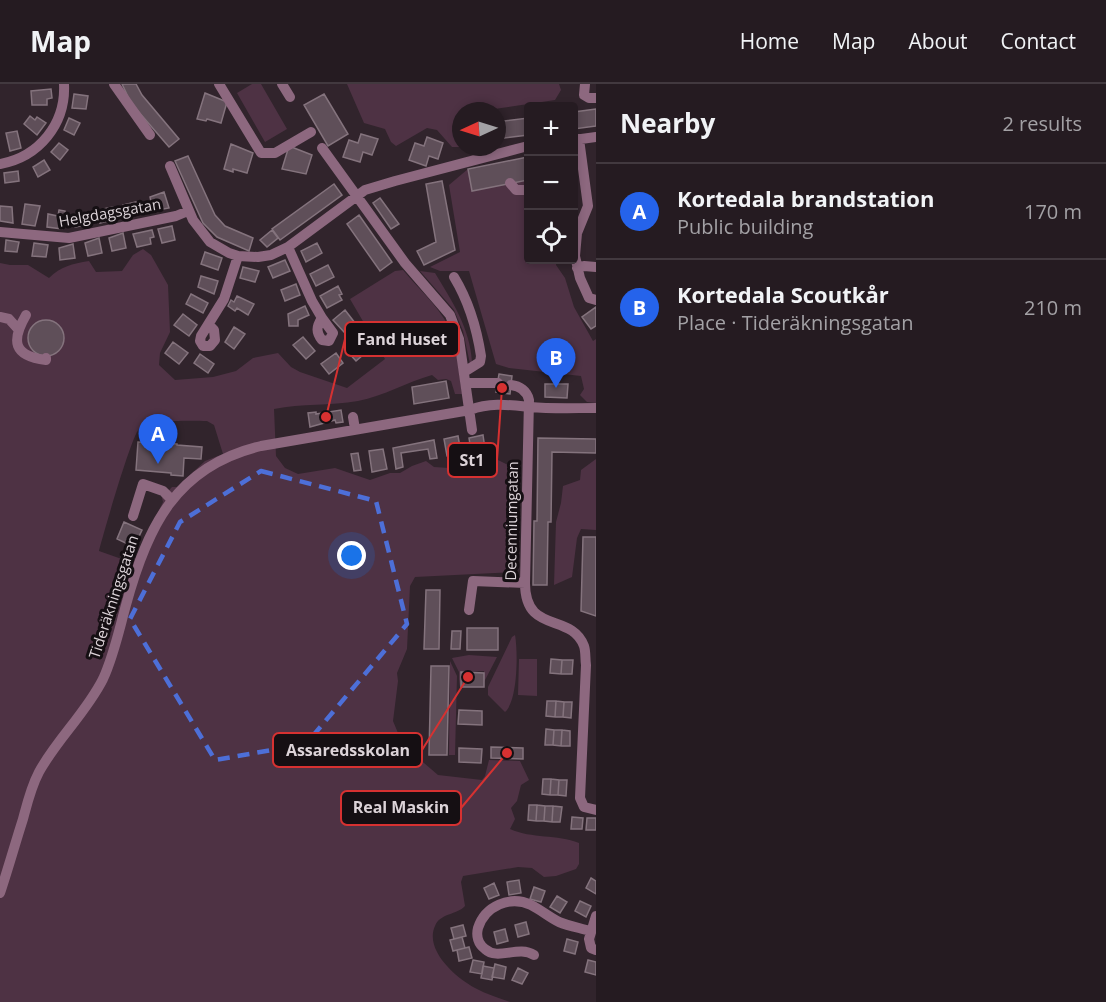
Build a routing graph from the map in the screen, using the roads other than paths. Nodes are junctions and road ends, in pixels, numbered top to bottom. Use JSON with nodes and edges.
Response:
{"nodes":[{"id":1,"x":64,"y":84,"type":"edge"},
{"id":2,"x":114,"y":84,"type":"edge"},
{"id":3,"x":219,"y":84,"type":"edge"},
{"id":4,"x":282,"y":84,"type":"edge"},
{"id":5,"x":585,"y":84,"type":"edge"},
{"id":6,"x":290,"y":97,"type":"dead end"},
{"id":7,"x":596,"y":98,"type":"edge"},
{"id":8,"x":311,"y":132,"type":"dead end"},
{"id":9,"x":150,"y":135,"type":"dead end"},
{"id":10,"x":596,"y":137,"type":"edge"},
{"id":11,"x":578,"y":139,"type":"edge"},
{"id":12,"x":524,"y":147,"type":"edge"},
{"id":13,"x":322,"y":148,"type":"dead end"},
{"id":14,"x":577,"y":156,"type":"edge"},
{"id":15,"x":0,"y":164,"type":"edge"},
{"id":16,"x":170,"y":166,"type":"dead end"},
{"id":17,"x":579,"y":179,"type":"edge"},
{"id":18,"x":510,"y":183,"type":"dead end"},
{"id":19,"x":524,"y":190,"type":"edge"},
{"id":20,"x":356,"y":195,"type":"junction"},
{"id":21,"x":188,"y":211,"type":"junction"},
{"id":22,"x":0,"y":232,"type":"edge"},
{"id":23,"x":288,"y":247,"type":"junction"},
{"id":24,"x":238,"y":256,"type":"junction"},
{"id":25,"x":596,"y":267,"type":"edge"},
{"id":26,"x":577,"y":268,"type":"junction"},
{"id":27,"x":454,"y":277,"type":"dead end"},
{"id":28,"x":596,"y":300,"type":"edge"},
{"id":29,"x":26,"y":315,"type":"dead end"},
{"id":30,"x":0,"y":317,"type":"edge"},
{"id":31,"x":322,"y":318,"type":"dead end"},
{"id":32,"x":208,"y":325,"type":"dead end"},
{"id":33,"x":18,"y":329,"type":"junction"},
{"id":34,"x":46,"y":358,"type":"dead end"},
{"id":35,"x":465,"y":377,"type":"junction"},
{"id":36,"x":498,"y":383,"type":"dead end"},
{"id":37,"x":511,"y":385,"type":"dead end"},
{"id":38,"x":404,"y":407,"type":"dead end"},
{"id":39,"x":530,"y":407,"type":"junction"},
{"id":40,"x":596,"y":408,"type":"edge"},
{"id":41,"x":470,"y":410,"type":"junction"},
{"id":42,"x":353,"y":417,"type":"dead end"},
{"id":43,"x":407,"y":420,"type":"junction"},
{"id":44,"x":355,"y":429,"type":"junction"},
{"id":45,"x":472,"y":430,"type":"dead end"},
{"id":46,"x":172,"y":500,"type":"junction"},
{"id":47,"x":134,"y":516,"type":"dead end"},
{"id":48,"x":525,"y":583,"type":"junction"},
{"id":49,"x":469,"y":610,"type":"dead end"},
{"id":50,"x":596,"y":810,"type":"edge"},
{"id":51,"x":0,"y":893,"type":"edge"},
{"id":52,"x":596,"y":916,"type":"edge"},
{"id":53,"x":591,"y":931,"type":"junction"},
{"id":54,"x":596,"y":950,"type":"edge"},
{"id":55,"x":534,"y":955,"type":"dead end"}],
"edges":[{"from":1,"to":15,"type":"street"},
{"from":2,"to":9,"type":"street"},
{"from":3,"to":8,"type":"street"},
{"from":4,"to":6,"type":"street"},
{"from":5,"to":7,"type":"street"},
{"from":10,"to":11,"type":"street"},
{"from":12,"to":20,"type":"street"},
{"from":13,"to":20,"type":"street"},
{"from":14,"to":17,"type":"street"},
{"from":16,"to":21,"type":"street"},
{"from":17,"to":26,"type":"street"},
{"from":18,"to":19,"type":"street"},
{"from":20,"to":23,"type":"street"},
{"from":20,"to":35,"type":"street"},
{"from":21,"to":22,"type":"street","name":"Helgdagsgatan"},
{"from":21,"to":24,"type":"street"},
{"from":23,"to":24,"type":"street"},
{"from":23,"to":31,"type":"street"},
{"from":24,"to":32,"type":"street"},
{"from":25,"to":26,"type":"street"},
{"from":26,"to":28,"type":"street"},
{"from":27,"to":35,"type":"street"},
{"from":29,"to":33,"type":"street"},
{"from":30,"to":33,"type":"street"},
{"from":33,"to":34,"type":"street"},
{"from":35,"to":36,"type":"street"},
{"from":35,"to":41,"type":"street"},
{"from":37,"to":39,"type":"street"},
{"from":38,"to":43,"type":"street"},
{"from":39,"to":40,"type":"street","name":"Tideräkningsgatan"},
{"from":39,"to":41,"type":"street","name":"Tideräkningsgatan"},
{"from":39,"to":48,"type":"street","name":"Decenniumgatan"},
{"from":41,"to":43,"type":"street","name":"Tideräkningsgatan"},
{"from":41,"to":45,"type":"street"},
{"from":42,"to":44,"type":"street"},
{"from":43,"to":44,"type":"street","name":"Tideräkningsgatan"},
{"from":44,"to":46,"type":"street","name":"Tideräkningsgatan"},
{"from":46,"to":47,"type":"street"},
{"from":46,"to":51,"type":"street","name":"Tideräkningsgatan"},
{"from":48,"to":49,"type":"street"},
{"from":48,"to":50,"type":"street","name":"Decenniumgatan"},
{"from":52,"to":53,"type":"street"},
{"from":53,"to":54,"type":"street"},
{"from":53,"to":55,"type":"street"}]}
